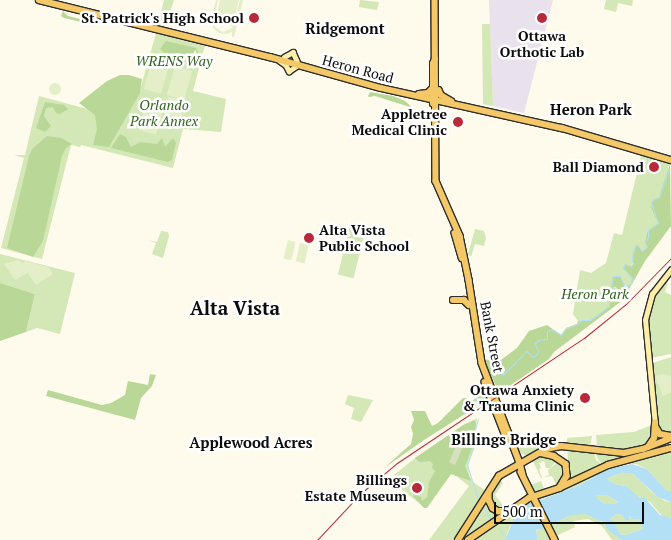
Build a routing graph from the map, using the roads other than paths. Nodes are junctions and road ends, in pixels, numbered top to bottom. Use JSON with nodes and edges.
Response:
{"nodes":[{"id":1,"x":39,"y":0,"type":"edge"},
{"id":2,"x":435,"y":0,"type":"edge"},
{"id":3,"x":50,"y":1,"type":"edge"},
{"id":4,"x":297,"y":63,"type":"junction"},
{"id":5,"x":435,"y":86,"type":"junction"},
{"id":6,"x":418,"y":94,"type":"junction"},
{"id":7,"x":435,"y":99,"type":"junction"},
{"id":8,"x":449,"y":102,"type":"junction"},
{"id":9,"x":436,"y":112,"type":"junction"},
{"id":10,"x":435,"y":126,"type":"junction"},
{"id":11,"x":671,"y":158,"type":"edge"},
{"id":12,"x":456,"y":230,"type":"junction"},
{"id":13,"x":671,"y":270,"type":"edge"},
{"id":14,"x":453,"y":300,"type":"dead end"},
{"id":15,"x":469,"y":305,"type":"junction"},
{"id":16,"x":655,"y":423,"type":"junction"},
{"id":17,"x":671,"y":437,"type":"edge"},
{"id":18,"x":657,"y":444,"type":"junction"},
{"id":19,"x":647,"y":448,"type":"junction"},
{"id":20,"x":671,"y":448,"type":"edge"},
{"id":21,"x":663,"y":450,"type":"junction"},
{"id":22,"x":537,"y":453,"type":"junction"},
{"id":23,"x":516,"y":455,"type":"junction"},
{"id":24,"x":631,"y":455,"type":"junction"},
{"id":25,"x":531,"y":457,"type":"junction"},
{"id":26,"x":519,"y":464,"type":"junction"},
{"id":27,"x":510,"y":468,"type":"junction"},
{"id":28,"x":559,"y":488,"type":"junction"},
{"id":29,"x":489,"y":493,"type":"junction"},
{"id":30,"x":532,"y":498,"type":"junction"},
{"id":31,"x":512,"y":509,"type":"junction"},
{"id":32,"x":458,"y":540,"type":"edge"},
{"id":33,"x":468,"y":540,"type":"edge"},
{"id":34,"x":555,"y":540,"type":"edge"}],
"edges":[{"from":1,"to":3,"type":"main road","name":"Heron Road"},
{"from":2,"to":5,"type":"main road","name":"Bank Street"},
{"from":3,"to":4,"type":"main road","name":"Heron Road"},
{"from":3,"to":4,"type":"main road","name":"Heron Road"},
{"from":4,"to":6,"type":"main road","name":"Heron Road"},
{"from":4,"to":7,"type":"main road","name":"Heron Road"},
{"from":5,"to":6,"type":"main road"},
{"from":5,"to":7,"type":"main road","name":"Bank Street"},
{"from":5,"to":8,"type":"main road"},
{"from":6,"to":7,"type":"main road","name":"Heron Road"},
{"from":7,"to":8,"type":"main road","name":"Heron Road"},
{"from":7,"to":9,"type":"main road","name":"Bank Street"},
{"from":7,"to":10,"type":"main road","name":"Bank Street"},
{"from":8,"to":9,"type":"main road"},
{"from":8,"to":11,"type":"main road","name":"Heron Road"},
{"from":9,"to":10,"type":"main road","name":"Bank Street"},
{"from":10,"to":12,"type":"main road","name":"Bank Street"},
{"from":12,"to":15,"type":"main road","name":"Bank Street"},
{"from":12,"to":23,"type":"main road","name":"Bank Street"},
{"from":13,"to":16,"type":"main road"},
{"from":14,"to":15,"type":"main road"},
{"from":15,"to":23,"type":"main road","name":"Bank Street"},
{"from":16,"to":17,"type":"main road"},
{"from":16,"to":18,"type":"main road"},
{"from":16,"to":19,"type":"main road"},
{"from":17,"to":18,"type":"main road"},
{"from":18,"to":19,"type":"main road"},
{"from":18,"to":21,"type":"main road"},
{"from":18,"to":24,"type":"main road"},
{"from":19,"to":24,"type":"main road"},
{"from":20,"to":21,"type":"main road"},
{"from":21,"to":24,"type":"main road"},
{"from":22,"to":24,"type":"main road"},
{"from":22,"to":25,"type":"main road"},
{"from":22,"to":28,"type":"main road"},
{"from":23,"to":25,"type":"main road"},
{"from":23,"to":26,"type":"main road","name":"Bank Street"},
{"from":23,"to":27,"type":"main road"},
{"from":24,"to":28,"type":"main road"},
{"from":25,"to":26,"type":"main road"},
{"from":26,"to":27,"type":"main road"},
{"from":26,"to":30,"type":"main road","name":"Bank Street"},
{"from":27,"to":29,"type":"main road"},
{"from":28,"to":30,"type":"main road"},
{"from":29,"to":31,"type":"main road"},
{"from":29,"to":32,"type":"main road"},
{"from":30,"to":31,"type":"main road"},
{"from":30,"to":34,"type":"main road","name":"Bank Street"},
{"from":31,"to":33,"type":"main road"}]}
